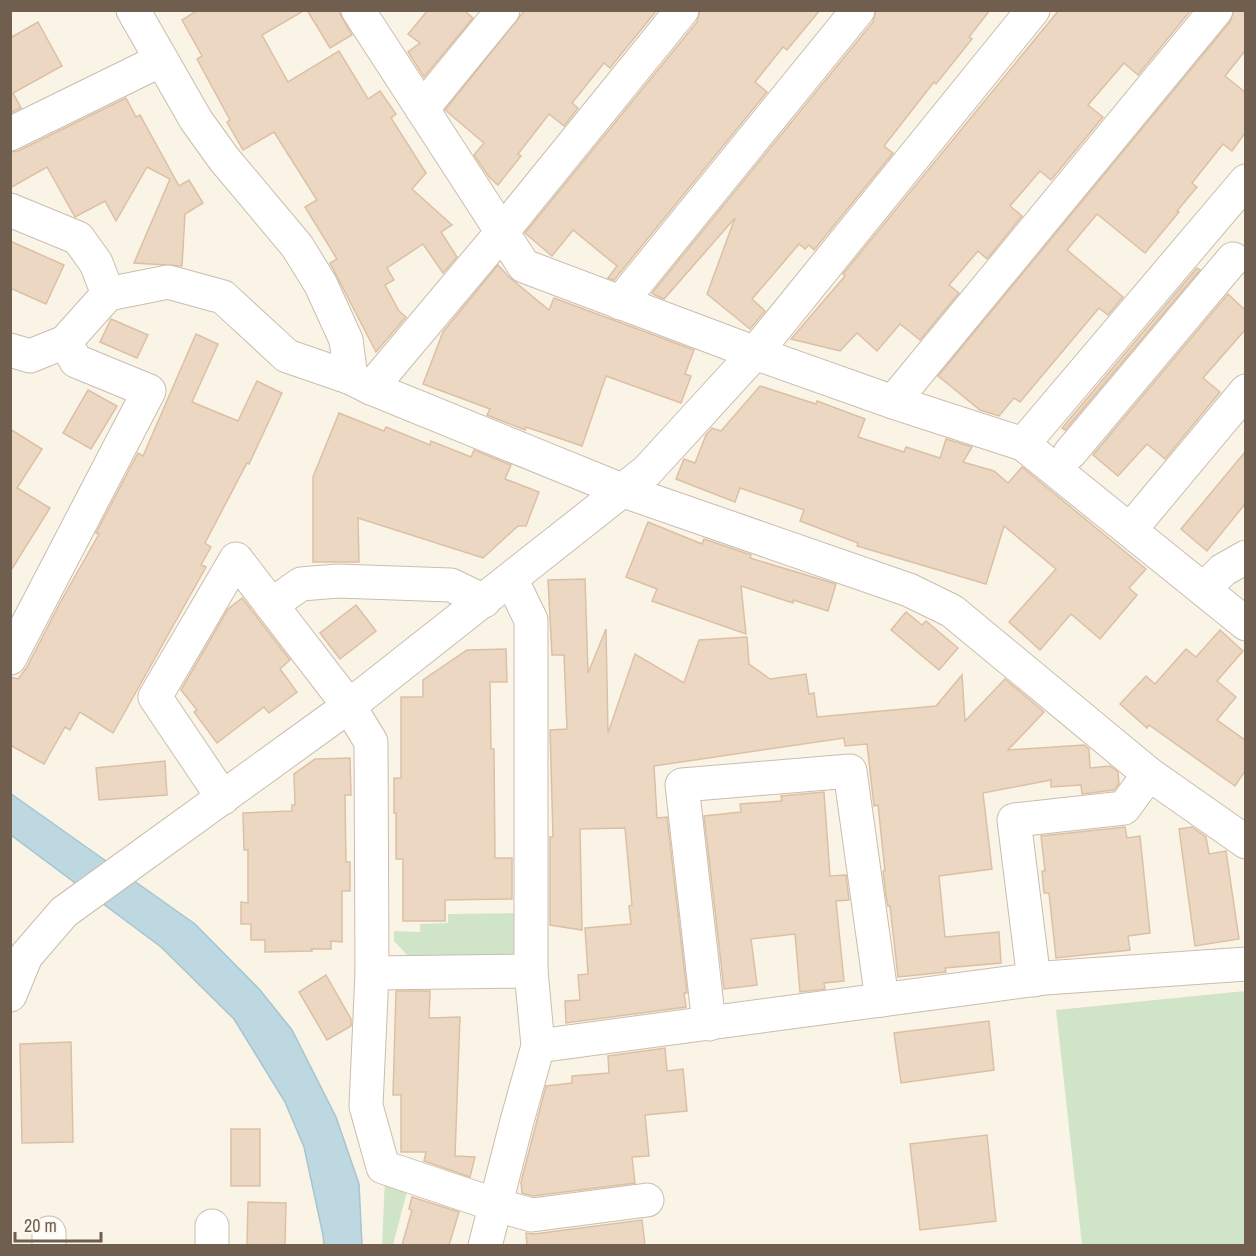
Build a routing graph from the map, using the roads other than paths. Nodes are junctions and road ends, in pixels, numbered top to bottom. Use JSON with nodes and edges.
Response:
{"nodes":[{"id":1,"x":133,"y":10,"type":"edge"},
{"id":2,"x":357,"y":10,"type":"edge"},
{"id":3,"x":503,"y":10,"type":"edge"},
{"id":4,"x":682,"y":10,"type":"edge"},
{"id":5,"x":858,"y":10,"type":"edge"},
{"id":6,"x":1033,"y":10,"type":"edge"},
{"id":7,"x":1216,"y":10,"type":"edge"},
{"id":8,"x":162,"y":60,"type":"junction"},
{"id":9,"x":422,"y":109,"type":"junction"},
{"id":10,"x":10,"y":134,"type":"edge"},
{"id":11,"x":1245,"y":181,"type":"edge"},
{"id":12,"x":10,"y":210,"type":"edge"},
{"id":13,"x":502,"y":232,"type":"junction"},
{"id":14,"x":1201,"y":234,"type":"junction"},
{"id":15,"x":1239,"y":264,"type":"edge"},
{"id":16,"x":108,"y":294,"type":"junction"},
{"id":17,"x":620,"y":303,"type":"junction"},
{"id":18,"x":65,"y":342,"type":"junction"},
{"id":19,"x":10,"y":350,"type":"edge"},
{"id":20,"x":755,"y":353,"type":"junction"},
{"id":21,"x":361,"y":383,"type":"junction"},
{"id":22,"x":1245,"y":391,"type":"edge"},
{"id":23,"x":893,"y":402,"type":"junction"},
{"id":24,"x":1023,"y":444,"type":"junction"},
{"id":25,"x":1070,"y":453,"type":"dead end"},
{"id":26,"x":624,"y":491,"type":"junction"},
{"id":27,"x":1130,"y":530,"type":"junction"},
{"id":28,"x":1245,"y":557,"type":"edge"},
{"id":29,"x":511,"y":579,"type":"junction"},
{"id":30,"x":1204,"y":589,"type":"junction"},
{"id":31,"x":484,"y":601,"type":"junction"},
{"id":32,"x":271,"y":605,"type":"junction"},
{"id":33,"x":1245,"y":624,"type":"edge"},
{"id":34,"x":10,"y":658,"type":"edge"},
{"id":35,"x":349,"y":706,"type":"junction"},
{"id":36,"x":1149,"y":774,"type":"junction"},
{"id":37,"x":223,"y":798,"type":"junction"},
{"id":38,"x":1244,"y":839,"type":"edge"},
{"id":39,"x":1245,"y":964,"type":"edge"},
{"id":40,"x":531,"y":971,"type":"junction"},
{"id":41,"x":372,"y":973,"type":"junction"},
{"id":42,"x":1034,"y":980,"type":"junction"},
{"id":43,"x":10,"y":995,"type":"edge"},
{"id":44,"x":882,"y":1000,"type":"junction"},
{"id":45,"x":709,"y":1024,"type":"junction"},
{"id":46,"x":538,"y":1046,"type":"junction"},
{"id":47,"x":647,"y":1200,"type":"dead end"},
{"id":48,"x":496,"y":1205,"type":"junction"},
{"id":49,"x":485,"y":1245,"type":"edge"}],
"edges":[{"from":1,"to":8,"type":"street"},
{"from":2,"to":9,"type":"street"},
{"from":3,"to":9,"type":"street"},
{"from":4,"to":13,"type":"street"},
{"from":5,"to":17,"type":"street"},
{"from":6,"to":20,"type":"street"},
{"from":7,"to":23,"type":"street"},
{"from":8,"to":10,"type":"street"},
{"from":8,"to":21,"type":"street"},
{"from":9,"to":13,"type":"street"},
{"from":11,"to":14,"type":"street"},
{"from":12,"to":16,"type":"street"},
{"from":13,"to":17,"type":"street"},
{"from":13,"to":21,"type":"street"},
{"from":14,"to":15,"type":"street"},
{"from":14,"to":24,"type":"street"},
{"from":15,"to":25,"type":"street"},
{"from":16,"to":18,"type":"street"},
{"from":16,"to":21,"type":"street"},
{"from":17,"to":20,"type":"street"},
{"from":18,"to":19,"type":"street"},
{"from":18,"to":34,"type":"street"},
{"from":20,"to":23,"type":"street"},
{"from":20,"to":26,"type":"street"},
{"from":21,"to":26,"type":"street"},
{"from":22,"to":27,"type":"street"},
{"from":23,"to":24,"type":"street"},
{"from":24,"to":27,"type":"street"},
{"from":26,"to":29,"type":"street"},
{"from":26,"to":36,"type":"street"},
{"from":27,"to":30,"type":"street"},
{"from":28,"to":30,"type":"street"},
{"from":29,"to":31,"type":"street"},
{"from":29,"to":40,"type":"street"},
{"from":30,"to":33,"type":"street"},
{"from":31,"to":32,"type":"street"},
{"from":31,"to":35,"type":"street"},
{"from":32,"to":35,"type":"street"},
{"from":32,"to":37,"type":"street"},
{"from":35,"to":37,"type":"street"},
{"from":35,"to":41,"type":"street"},
{"from":36,"to":38,"type":"street"},
{"from":36,"to":42,"type":"street"},
{"from":37,"to":43,"type":"street"},
{"from":39,"to":42,"type":"street"},
{"from":40,"to":41,"type":"street"},
{"from":40,"to":46,"type":"street"},
{"from":41,"to":48,"type":"street"},
{"from":42,"to":44,"type":"street"},
{"from":44,"to":45,"type":"street"},
{"from":44,"to":45,"type":"street"},
{"from":45,"to":46,"type":"street"},
{"from":46,"to":48,"type":"street"},
{"from":47,"to":48,"type":"street"},
{"from":48,"to":49,"type":"street"}]}
